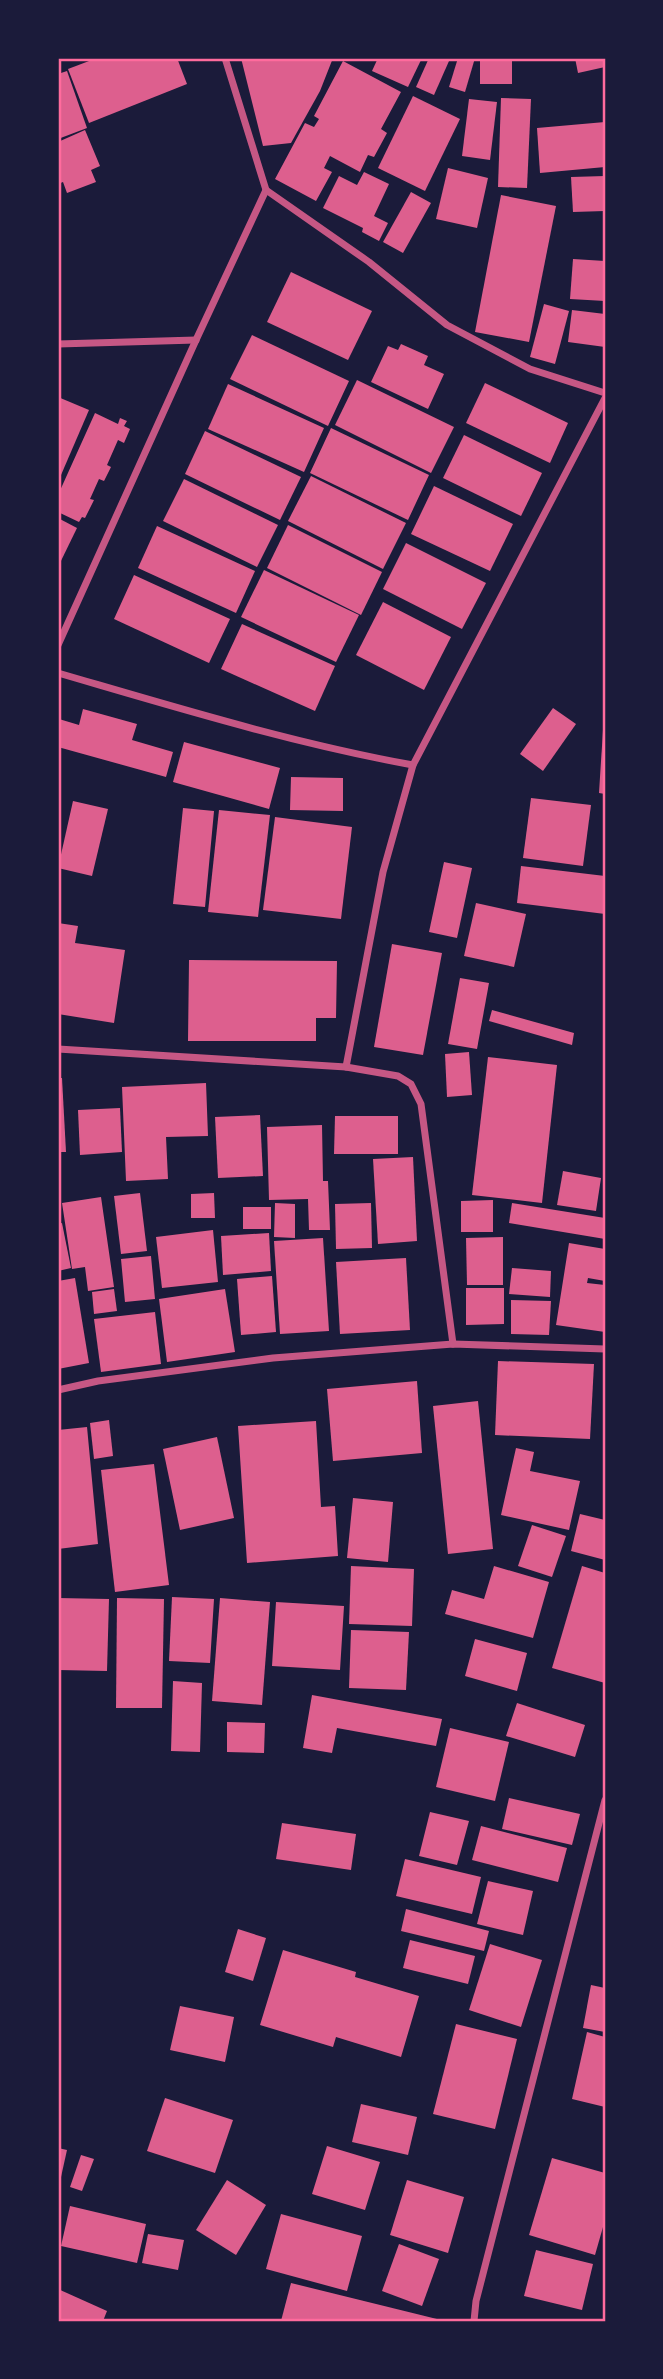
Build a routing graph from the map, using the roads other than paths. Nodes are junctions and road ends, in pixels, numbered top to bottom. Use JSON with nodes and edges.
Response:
{"nodes":[{"id":1,"x":225,"y":58,"type":"edge"},
{"id":2,"x":266,"y":190,"type":"junction"},
{"id":3,"x":195,"y":340,"type":"junction"},
{"id":4,"x":58,"y":344,"type":"edge"},
{"id":5,"x":605,"y":396,"type":"edge"},
{"id":6,"x":58,"y":645,"type":"edge"},
{"id":7,"x":58,"y":673,"type":"edge"},
{"id":8,"x":413,"y":765,"type":"junction"},
{"id":9,"x":58,"y":1049,"type":"edge"},
{"id":10,"x":346,"y":1067,"type":"junction"},
{"id":11,"x":453,"y":1344,"type":"junction"},
{"id":12,"x":605,"y":1349,"type":"edge"},
{"id":13,"x":58,"y":1391,"type":"edge"},
{"id":14,"x":605,"y":1800,"type":"edge"},
{"id":15,"x":474,"y":2321,"type":"edge"}],
"edges":[{"from":1,"to":2,"type":"street"},
{"from":2,"to":3,"type":"street"},
{"from":2,"to":5,"type":"street"},
{"from":3,"to":4,"type":"street"},
{"from":3,"to":6,"type":"street"},
{"from":5,"to":8,"type":"street"},
{"from":7,"to":8,"type":"street"},
{"from":8,"to":10,"type":"street"},
{"from":9,"to":10,"type":"street"},
{"from":10,"to":11,"type":"street"},
{"from":11,"to":12,"type":"street"},
{"from":11,"to":13,"type":"street"},
{"from":14,"to":15,"type":"street"}]}
